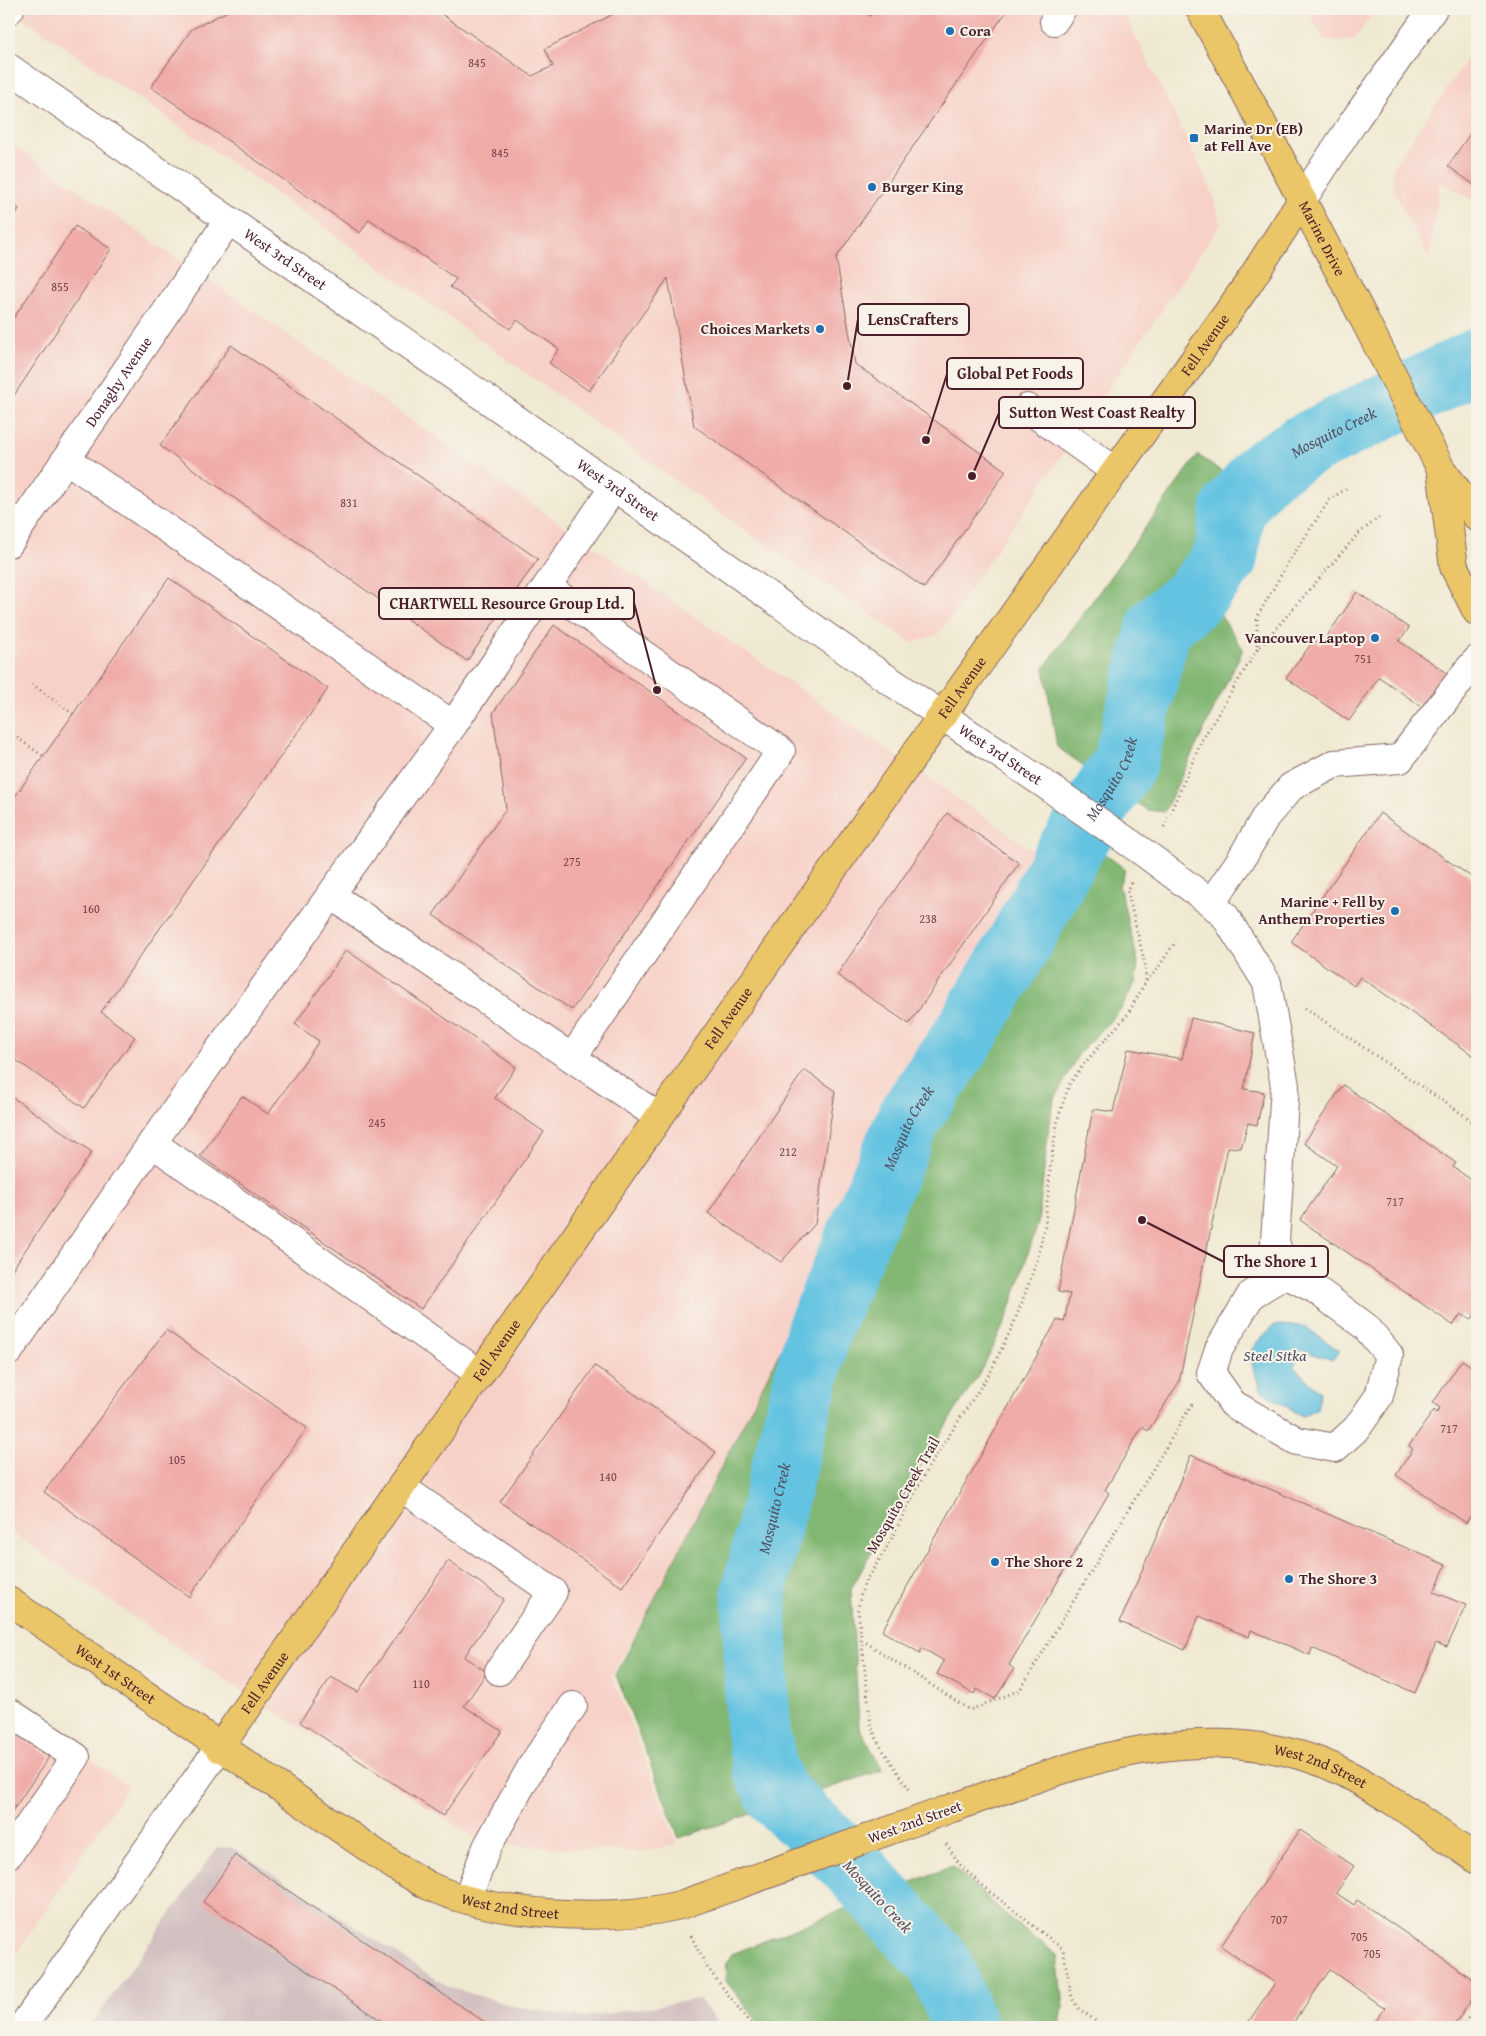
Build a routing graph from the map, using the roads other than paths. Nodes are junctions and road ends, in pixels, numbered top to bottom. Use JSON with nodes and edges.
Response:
{"nodes":[{"id":1,"x":1200,"y":9,"type":"edge"},
{"id":2,"x":1433,"y":9,"type":"edge"},
{"id":3,"x":9,"y":68,"type":"edge"},
{"id":4,"x":1302,"y":200,"type":"junction"},
{"id":5,"x":228,"y":221,"type":"junction"},
{"id":6,"x":1027,"y":408,"type":"dead end"},
{"id":7,"x":67,"y":460,"type":"junction"},
{"id":8,"x":1441,"y":469,"type":"junction"},
{"id":9,"x":1115,"y":471,"type":"junction"},
{"id":10,"x":614,"y":487,"type":"junction"},
{"id":11,"x":1477,"y":517,"type":"edge"},
{"id":12,"x":9,"y":543,"type":"edge"},
{"id":13,"x":546,"y":587,"type":"junction"},
{"id":14,"x":1477,"y":612,"type":"edge"},
{"id":15,"x":1477,"y":660,"type":"edge"},
{"id":16,"x":942,"y":716,"type":"junction"},
{"id":17,"x":453,"y":725,"type":"junction"},
{"id":18,"x":331,"y":895,"type":"junction"},
{"id":19,"x":1218,"y":910,"type":"junction"},
{"id":20,"x":572,"y":1058,"type":"junction"},
{"id":21,"x":659,"y":1117,"type":"junction"},
{"id":22,"x":152,"y":1143,"type":"junction"},
{"id":23,"x":1285,"y":1274,"type":"junction"},
{"id":24,"x":9,"y":1351,"type":"edge"},
{"id":25,"x":480,"y":1374,"type":"junction"},
{"id":26,"x":401,"y":1488,"type":"junction"},
{"id":27,"x":9,"y":1601,"type":"edge"},
{"id":28,"x":499,"y":1671,"type":"dead end"},
{"id":29,"x":573,"y":1706,"type":"dead end"},
{"id":30,"x":9,"y":1712,"type":"edge"},
{"id":31,"x":220,"y":1748,"type":"junction"},
{"id":32,"x":9,"y":1854,"type":"edge"},
{"id":33,"x":1477,"y":1860,"type":"edge"},
{"id":34,"x":467,"y":1899,"type":"junction"},
{"id":35,"x":22,"y":2027,"type":"edge"}],
"edges":[{"from":1,"to":4,"type":"main road","name":"Marine Drive"},
{"from":2,"to":4,"type":"street","name":"Fell Avenue"},
{"from":3,"to":5,"type":"street","name":"West 3rd Street"},
{"from":4,"to":8,"type":"main road","name":"Marine Drive","bridge":true},
{"from":4,"to":9,"type":"main road","name":"Fell Avenue"},
{"from":5,"to":7,"type":"street","name":"Donaghy Avenue"},
{"from":5,"to":10,"type":"street","name":"West 3rd Street"},
{"from":6,"to":9,"type":"street"},
{"from":7,"to":12,"type":"street","name":"Donaghy Avenue"},
{"from":7,"to":17,"type":"street"},
{"from":8,"to":11,"type":"main road","name":"Marine Drive"},
{"from":8,"to":14,"type":"main road","name":"Marine Drive"},
{"from":9,"to":16,"type":"main road","name":"Fell Avenue"},
{"from":10,"to":13,"type":"street"},
{"from":10,"to":16,"type":"street","name":"West 3rd Street"},
{"from":13,"to":17,"type":"street"},
{"from":13,"to":20,"type":"street"},
{"from":15,"to":19,"type":"street"},
{"from":16,"to":19,"type":"street","name":"West 3rd Street"},
{"from":16,"to":21,"type":"main road","name":"Fell Avenue"},
{"from":17,"to":18,"type":"street"},
{"from":18,"to":20,"type":"street"},
{"from":18,"to":22,"type":"street"},
{"from":19,"to":23,"type":"street"},
{"from":20,"to":21,"type":"street"},
{"from":21,"to":25,"type":"main road","name":"Fell Avenue"},
{"from":22,"to":24,"type":"street"},
{"from":22,"to":25,"type":"street"},
{"from":23,"to":23,"type":"street"},
{"from":25,"to":26,"type":"main road","name":"Fell Avenue"},
{"from":26,"to":28,"type":"street"},
{"from":26,"to":31,"type":"main road","name":"Fell Avenue"},
{"from":27,"to":31,"type":"main road","name":"West 1st Street"},
{"from":29,"to":34,"type":"street"},
{"from":30,"to":32,"type":"street"},
{"from":31,"to":34,"type":"main road","name":"West 2nd Street"},
{"from":31,"to":35,"type":"street","name":"Fell Avenue"},
{"from":33,"to":34,"type":"main road","name":"West 2nd Street","bridge":true}]}
